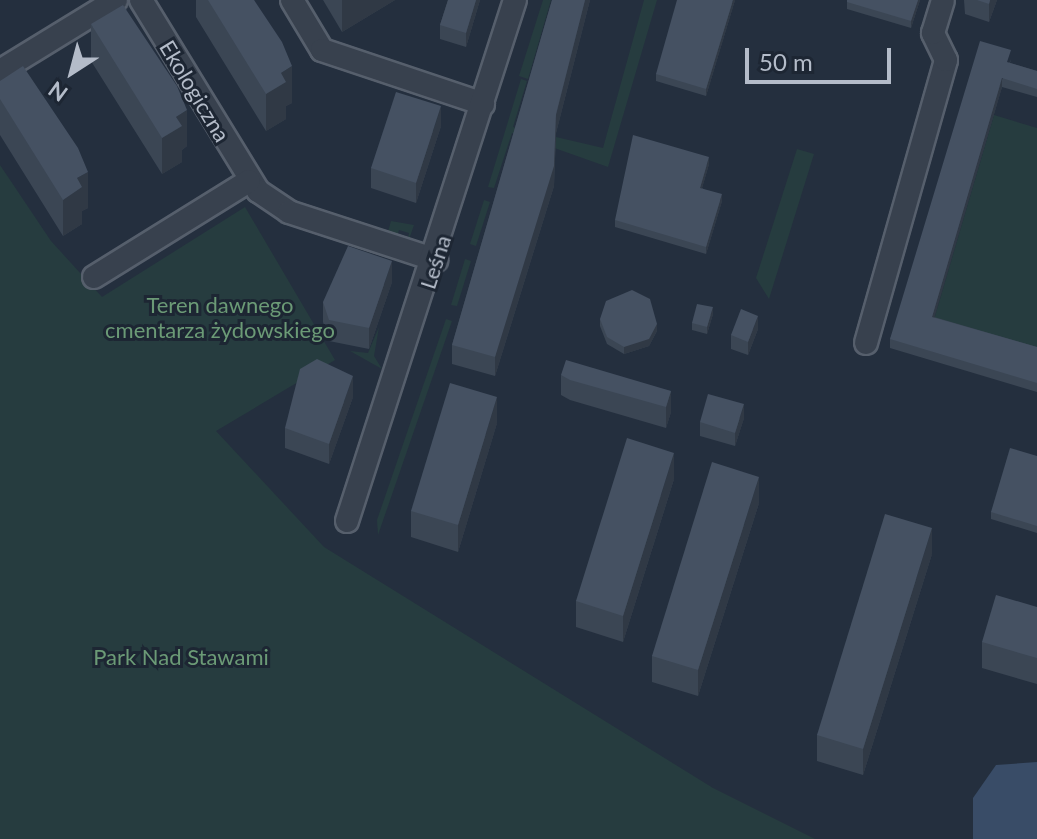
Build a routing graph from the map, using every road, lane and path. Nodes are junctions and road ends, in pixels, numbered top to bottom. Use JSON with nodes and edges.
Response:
{"nodes":[{"id":1,"x":116,"y":0,"type":"edge"},
{"id":2,"x":141,"y":0,"type":"edge"},
{"id":3,"x":292,"y":0,"type":"edge"},
{"id":4,"x":515,"y":0,"type":"edge"},
{"id":5,"x":943,"y":0,"type":"edge"},
{"id":6,"x":0,"y":71,"type":"edge"},
{"id":7,"x":483,"y":104,"type":"junction"},
{"id":8,"x":249,"y":181,"type":"junction"},
{"id":9,"x":436,"y":260,"type":"junction"},
{"id":10,"x":94,"y":277,"type":"dead end"},
{"id":11,"x":866,"y":343,"type":"dead end"},
{"id":12,"x":347,"y":521,"type":"dead end"}],
"edges":[{"from":1,"to":6,"type":"street"},
{"from":2,"to":8,"type":"street","name":"Ekologiczna"},
{"from":3,"to":7,"type":"street"},
{"from":4,"to":7,"type":"street","name":"Leśna"},
{"from":5,"to":11,"type":"street"},
{"from":7,"to":9,"type":"street","name":"Leśna"},
{"from":8,"to":9,"type":"street","name":"Ekologiczna"},
{"from":8,"to":10,"type":"street"},
{"from":9,"to":12,"type":"street","name":"Leśna"}]}
